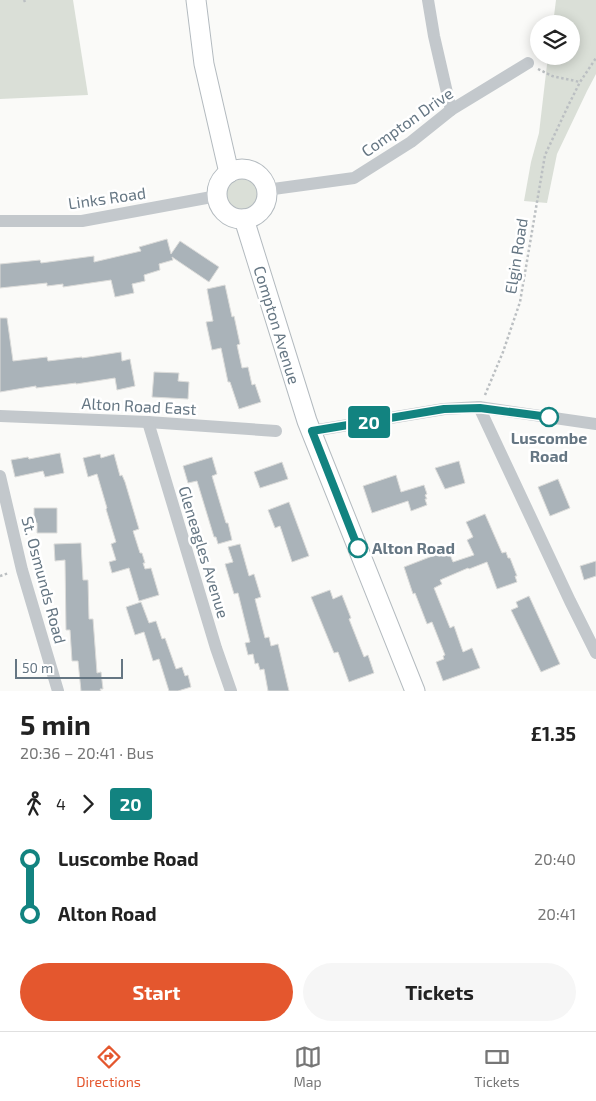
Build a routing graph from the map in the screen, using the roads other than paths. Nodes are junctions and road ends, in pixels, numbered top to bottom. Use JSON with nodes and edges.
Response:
{"nodes":[{"id":1,"x":196,"y":0,"type":"edge"},
{"id":2,"x":428,"y":0,"type":"edge"},
{"id":3,"x":528,"y":63,"type":"road end"},
{"id":4,"x":451,"y":110,"type":"junction"},
{"id":5,"x":229,"y":173,"type":"junction"},
{"id":6,"x":266,"y":190,"type":"junction"},
{"id":7,"x":217,"y":196,"type":"junction"},
{"id":8,"x":244,"y":219,"type":"junction"},
{"id":9,"x":0,"y":221,"type":"edge"},
{"id":10,"x":480,"y":408,"type":"junction"},
{"id":11,"x":0,"y":416,"type":"edge"},
{"id":12,"x":148,"y":422,"type":"junction"},
{"id":13,"x":596,"y":424,"type":"edge"},
{"id":14,"x":276,"y":431,"type":"dead end"},
{"id":15,"x":312,"y":431,"type":"junction"},
{"id":16,"x":0,"y":476,"type":"edge"},
{"id":17,"x":596,"y":653,"type":"edge"},
{"id":18,"x":58,"y":691,"type":"edge"},
{"id":19,"x":231,"y":691,"type":"edge"},
{"id":20,"x":415,"y":691,"type":"edge"}],
"edges":[{"from":1,"to":5,"type":"street"},
{"from":2,"to":4,"type":"street"},
{"from":3,"to":4,"type":"street","name":"Compton Drive"},
{"from":4,"to":6,"type":"street","name":"Compton Drive"},
{"from":5,"to":6,"type":"street"},
{"from":5,"to":7,"type":"street"},
{"from":6,"to":8,"type":"street"},
{"from":7,"to":8,"type":"street"},
{"from":7,"to":9,"type":"street","name":"Links Road"},
{"from":8,"to":15,"type":"street","name":"Compton Avenue"},
{"from":10,"to":13,"type":"street"},
{"from":10,"to":15,"type":"street"},
{"from":10,"to":17,"type":"street"},
{"from":11,"to":12,"type":"street","name":"Alton Road East"},
{"from":12,"to":14,"type":"street","name":"Alton Road East"},
{"from":12,"to":19,"type":"street","name":"Gleneagles Avenue"},
{"from":15,"to":20,"type":"street","name":"Compton Avenue"},
{"from":16,"to":18,"type":"street","name":"St. Osmunds Road"}]}
